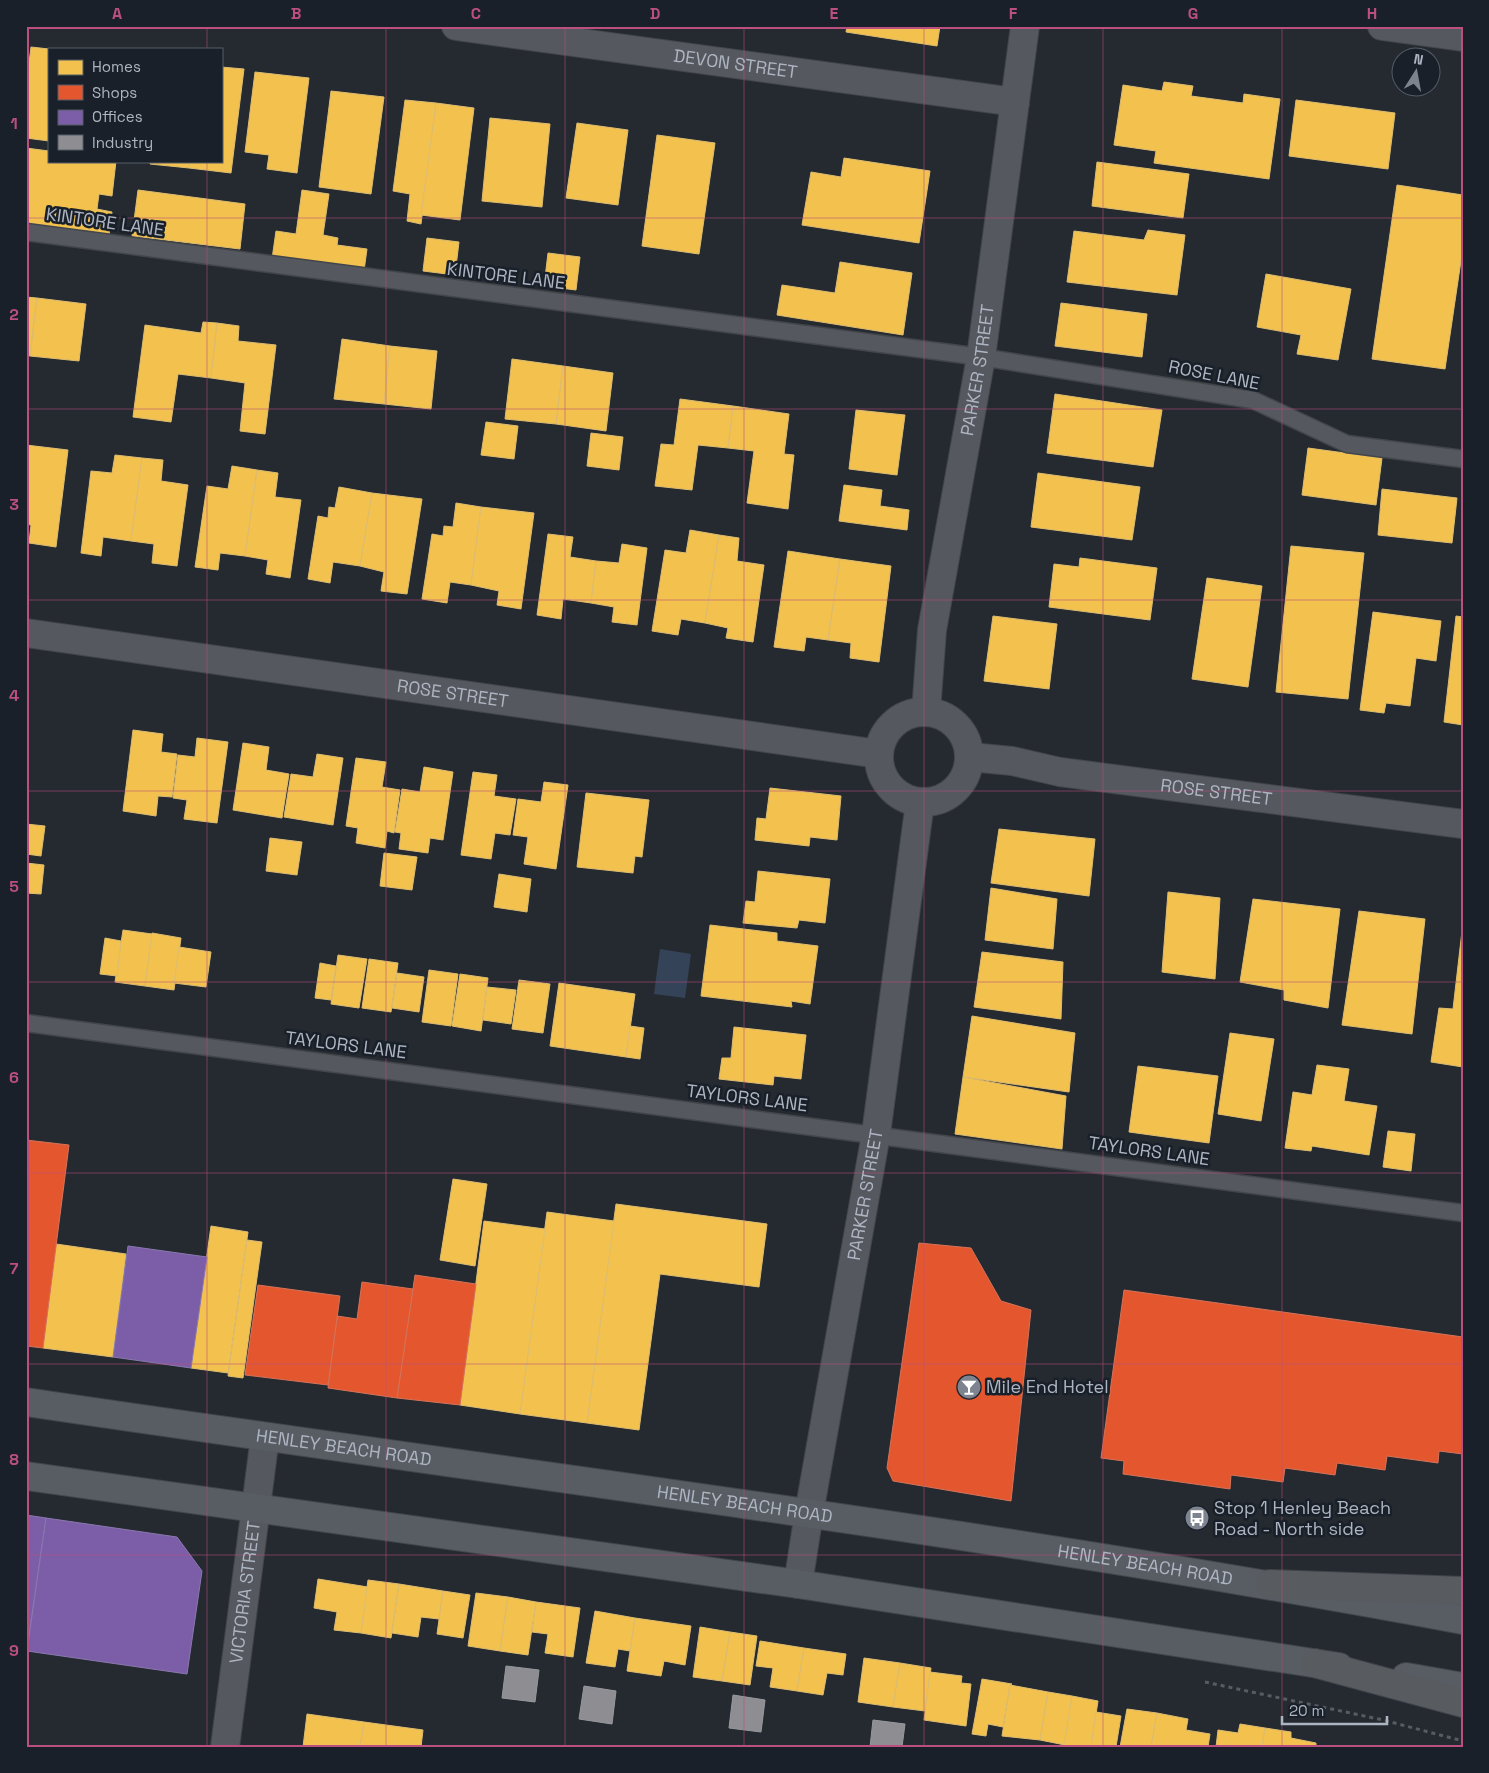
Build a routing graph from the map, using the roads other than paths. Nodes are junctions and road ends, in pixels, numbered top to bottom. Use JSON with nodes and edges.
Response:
{"nodes":[{"id":1,"x":456,"y":26,"type":"edge"},
{"id":2,"x":1025,"y":26,"type":"edge"},
{"id":3,"x":1382,"y":26,"type":"edge"},
{"id":4,"x":1463,"y":37,"type":"edge"},
{"id":5,"x":1015,"y":102,"type":"junction"},
{"id":6,"x":26,"y":232,"type":"edge"},
{"id":7,"x":981,"y":357,"type":"junction"},
{"id":8,"x":1463,"y":459,"type":"edge"},
{"id":9,"x":26,"y":633,"type":"edge"},
{"id":10,"x":926,"y":712,"type":"junction"},
{"id":11,"x":879,"y":754,"type":"junction"},
{"id":12,"x":970,"y":757,"type":"junction"},
{"id":13,"x":920,"y":802,"type":"junction"},
{"id":14,"x":1463,"y":824,"type":"edge"},
{"id":15,"x":26,"y":1023,"type":"edge"},
{"id":16,"x":876,"y":1134,"type":"junction"},
{"id":17,"x":1463,"y":1213,"type":"edge"},
{"id":18,"x":26,"y":1402,"type":"edge"},
{"id":19,"x":265,"y":1438,"type":"junction"},
{"id":20,"x":26,"y":1476,"type":"edge"},
{"id":21,"x":256,"y":1507,"type":"junction"},
{"id":22,"x":809,"y":1513,"type":"junction"},
{"id":23,"x":798,"y":1584,"type":"junction"},
{"id":24,"x":1270,"y":1584,"type":"junction"},
{"id":25,"x":1463,"y":1591,"type":"edge"},
{"id":26,"x":1463,"y":1620,"type":"edge"},
{"id":27,"x":1314,"y":1663,"type":"junction"},
{"id":28,"x":1463,"y":1687,"type":"edge"},
{"id":29,"x":1463,"y":1703,"type":"edge"},
{"id":30,"x":225,"y":1747,"type":"edge"}],
"edges":[{"from":1,"to":5,"type":"street","name":"DEVON STREET"},
{"from":2,"to":5,"type":"street","name":"PARKER STREET"},
{"from":3,"to":4,"type":"street"},
{"from":5,"to":7,"type":"street","name":"PARKER STREET"},
{"from":6,"to":7,"type":"lane","name":"KINTORE LANE"},
{"from":7,"to":8,"type":"lane","name":"ROSE LANE"},
{"from":7,"to":10,"type":"street","name":"PARKER STREET"},
{"from":9,"to":11,"type":"street","name":"ROSE STREET"},
{"from":10,"to":11,"type":"street"},
{"from":10,"to":12,"type":"street"},
{"from":11,"to":13,"type":"street"},
{"from":12,"to":13,"type":"street"},
{"from":12,"to":14,"type":"street","name":"ROSE STREET"},
{"from":13,"to":16,"type":"street","name":"PARKER STREET"},
{"from":15,"to":16,"type":"lane","name":"TAYLORS LANE"},
{"from":16,"to":17,"type":"lane","name":"TAYLORS LANE"},
{"from":16,"to":22,"type":"street","name":"PARKER STREET"},
{"from":18,"to":19,"type":"main road","name":"HENLEY BEACH ROAD"},
{"from":19,"to":21,"type":"street","name":"VICTORIA STREET"},
{"from":19,"to":22,"type":"main road","name":"HENLEY BEACH ROAD"},
{"from":20,"to":21,"type":"main road"},
{"from":21,"to":23,"type":"main road"},
{"from":21,"to":30,"type":"street","name":"VICTORIA STREET"},
{"from":22,"to":23,"type":"street","name":"PARKER STREET"},
{"from":22,"to":24,"type":"main road","name":"HENLEY BEACH ROAD"},
{"from":23,"to":27,"type":"main road"},
{"from":24,"to":25,"type":"highway"},
{"from":24,"to":26,"type":"main road","name":"HENLEY BEACH ROAD"},
{"from":27,"to":28,"type":"main road"},
{"from":27,"to":29,"type":"highway"}]}
